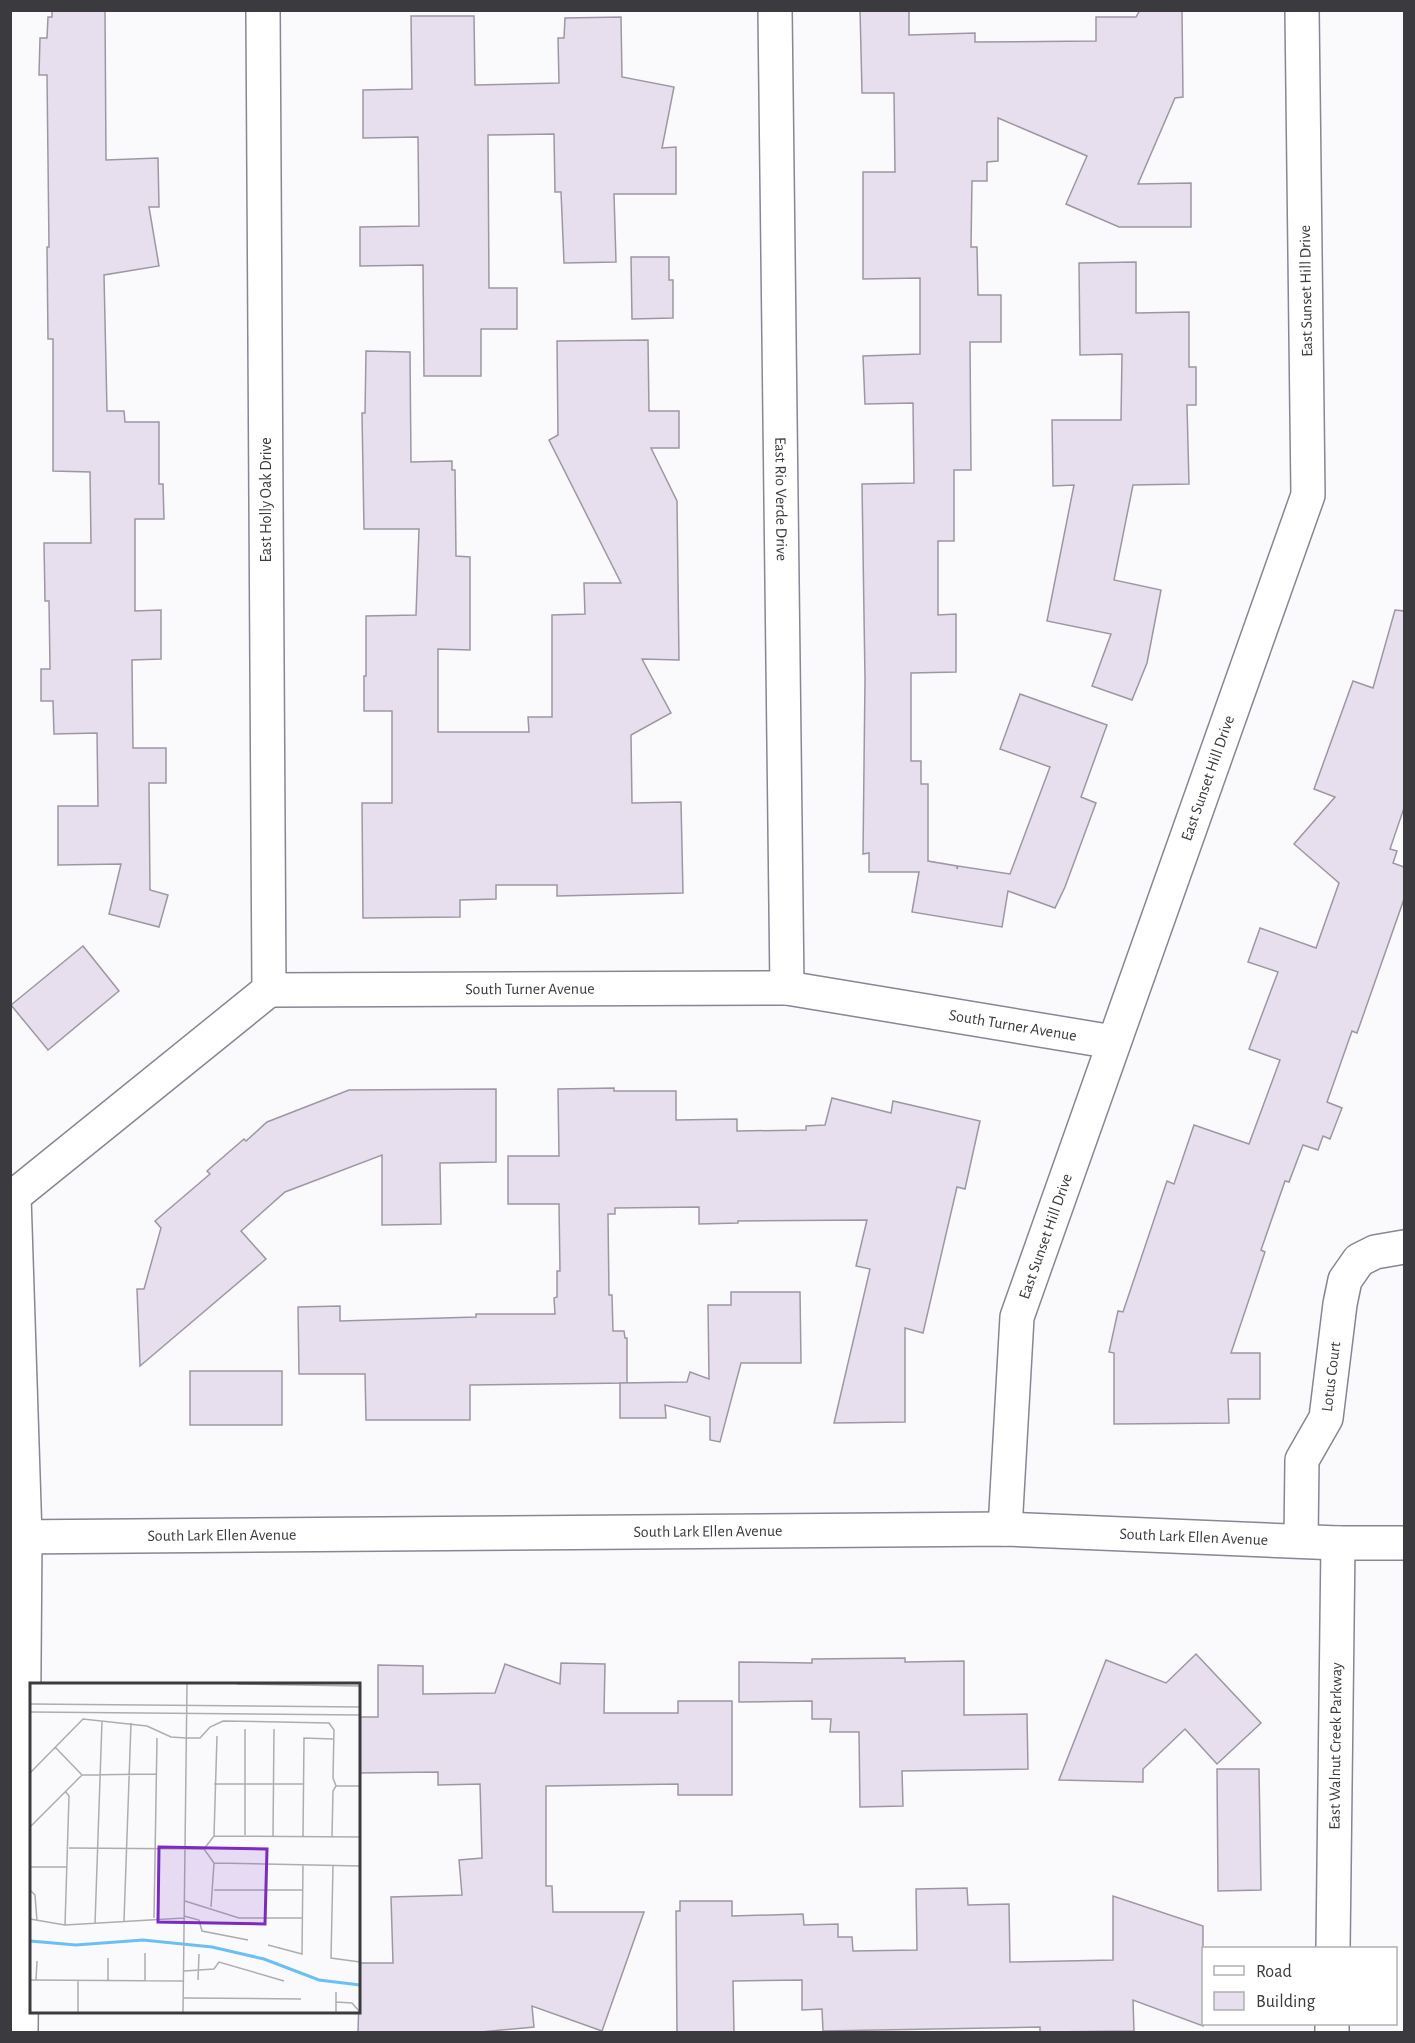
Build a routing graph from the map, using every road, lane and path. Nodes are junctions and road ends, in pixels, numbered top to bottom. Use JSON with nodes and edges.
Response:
{"nodes":[{"id":1,"x":263,"y":10,"type":"edge"},
{"id":2,"x":775,"y":10,"type":"edge"},
{"id":3,"x":1302,"y":10,"type":"edge"},
{"id":4,"x":787,"y":988,"type":"junction"},
{"id":5,"x":269,"y":990,"type":"junction"},
{"id":6,"x":1113,"y":1042,"type":"junction"},
{"id":7,"x":12,"y":1195,"type":"edge"},
{"id":8,"x":1404,"y":1247,"type":"edge"},
{"id":9,"x":1005,"y":1529,"type":"junction"},
{"id":10,"x":18,"y":1537,"type":"edge"},
{"id":11,"x":1301,"y":1540,"type":"junction"},
{"id":12,"x":1404,"y":1542,"type":"edge"},
{"id":13,"x":1338,"y":1543,"type":"junction"},
{"id":14,"x":1333,"y":1947,"type":"edge"},
{"id":15,"x":21,"y":2032,"type":"edge"}],
"edges":[{"from":1,"to":5,"type":"street","name":"East Holly Oak Drive"},
{"from":2,"to":4,"type":"street","name":"East Rio Verde Drive"},
{"from":3,"to":6,"type":"street","name":"East Sunset Hill Drive"},
{"from":4,"to":5,"type":"street","name":"South Turner Avenue"},
{"from":4,"to":6,"type":"street","name":"South Turner Avenue"},
{"from":5,"to":7,"type":"street"},
{"from":6,"to":9,"type":"street","name":"East Sunset Hill Drive"},
{"from":7,"to":10,"type":"street"},
{"from":8,"to":11,"type":"street","name":"Lotus Court"},
{"from":9,"to":10,"type":"street","name":"South Lark Ellen Avenue"},
{"from":9,"to":11,"type":"street","name":"South Lark Ellen Avenue"},
{"from":10,"to":15,"type":"street"},
{"from":11,"to":13,"type":"street","name":"South Lark Ellen Avenue"},
{"from":12,"to":13,"type":"street","name":"South Lark Ellen Avenue"},
{"from":13,"to":14,"type":"street","name":"East Walnut Creek Parkway"}]}
